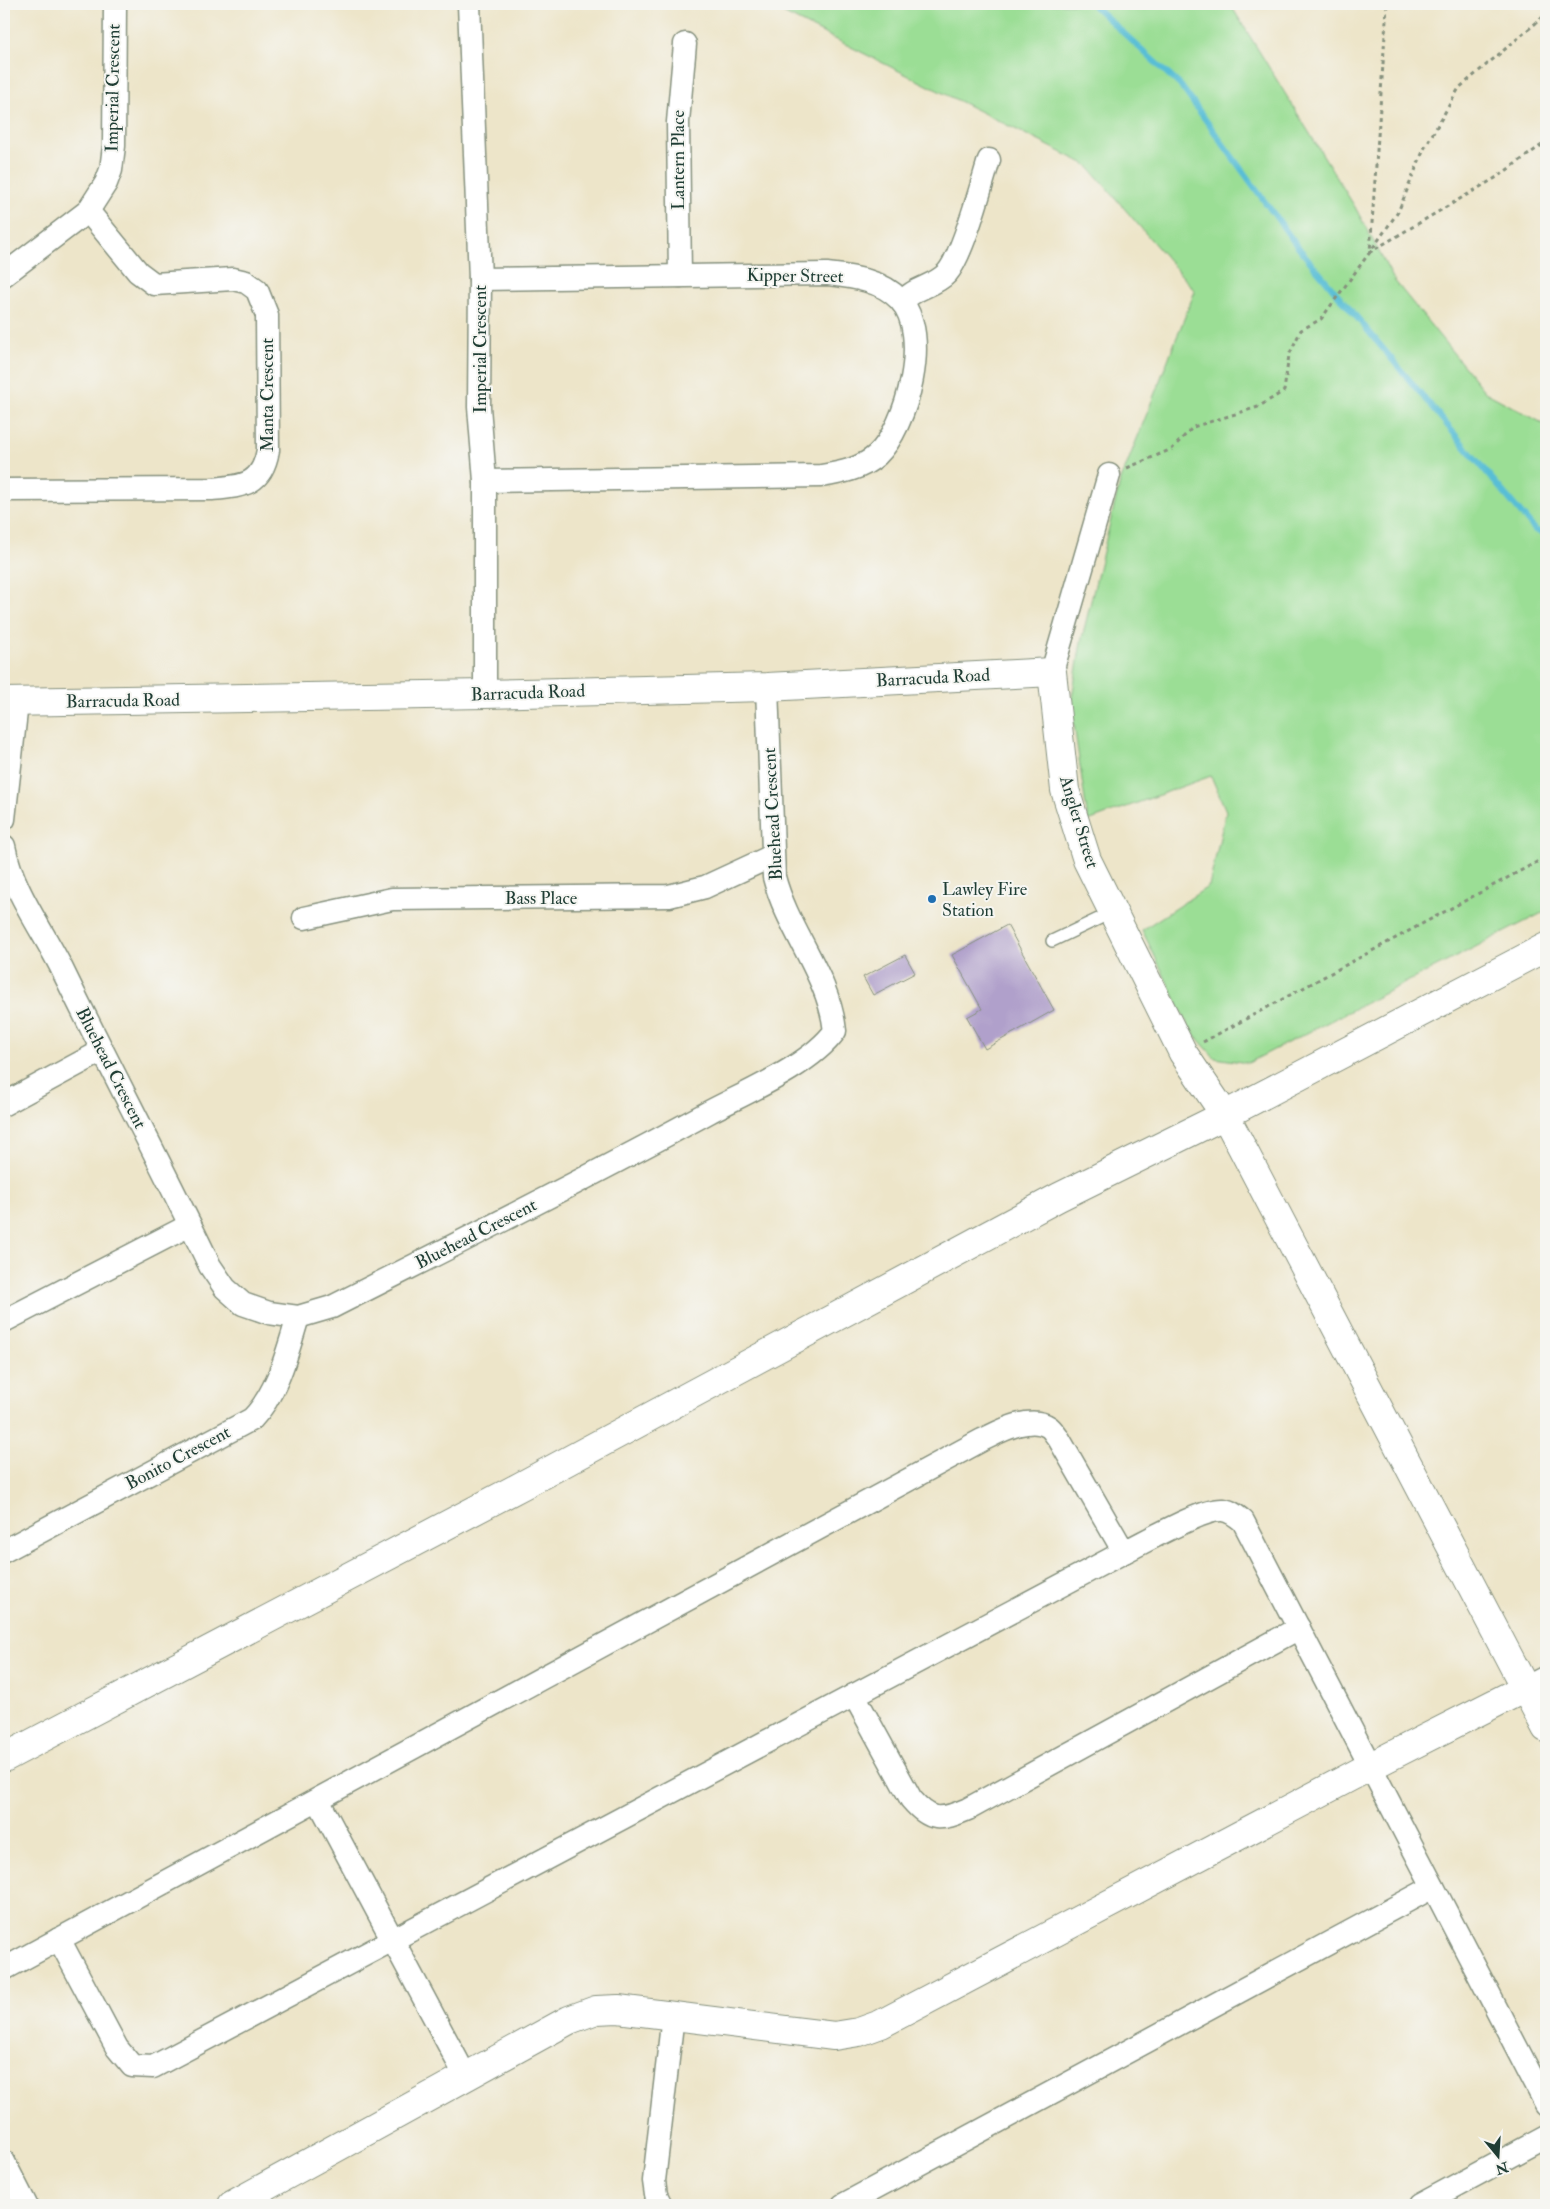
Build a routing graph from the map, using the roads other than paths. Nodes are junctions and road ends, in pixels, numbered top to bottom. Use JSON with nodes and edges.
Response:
{"nodes":[{"id":1,"x":114,"y":4,"type":"edge"},
{"id":2,"x":469,"y":4,"type":"edge"},
{"id":3,"x":685,"y":44,"type":"dead end"},
{"id":4,"x":989,"y":160,"type":"dead end"},
{"id":5,"x":88,"y":211,"type":"junction"},
{"id":6,"x":4,"y":275,"type":"edge"},
{"id":7,"x":680,"y":276,"type":"junction"},
{"id":8,"x":480,"y":279,"type":"junction"},
{"id":9,"x":902,"y":302,"type":"junction"},
{"id":10,"x":1109,"y":475,"type":"road end"},
{"id":11,"x":485,"y":481,"type":"junction"},
{"id":12,"x":4,"y":490,"type":"edge"},
{"id":13,"x":1052,"y":672,"type":"junction"},
{"id":14,"x":767,"y":686,"type":"junction"},
{"id":15,"x":485,"y":694,"type":"junction"},
{"id":16,"x":10,"y":703,"type":"edge"},
{"id":17,"x":4,"y":818,"type":"edge"},
{"id":18,"x":4,"y":846,"type":"edge"},
{"id":19,"x":772,"y":856,"type":"junction"},
{"id":20,"x":1113,"y":912,"type":"junction"},
{"id":21,"x":304,"y":918,"type":"dead end"},
{"id":22,"x":1052,"y":941,"type":"dead end"},
{"id":23,"x":1546,"y":947,"type":"edge"},
{"id":24,"x":102,"y":1051,"type":"junction"},
{"id":25,"x":4,"y":1104,"type":"edge"},
{"id":26,"x":1225,"y":1115,"type":"junction"},
{"id":27,"x":190,"y":1225,"type":"junction"},
{"id":28,"x":298,"y":1317,"type":"junction"},
{"id":29,"x":4,"y":1321,"type":"edge"},
{"id":30,"x":4,"y":1550,"type":"edge"},
{"id":31,"x":1124,"y":1552,"type":"junction"},
{"id":32,"x":1299,"y":1628,"type":"junction"},
{"id":33,"x":1536,"y":1682,"type":"edge"},
{"id":34,"x":854,"y":1695,"type":"junction"},
{"id":35,"x":1546,"y":1728,"type":"edge"},
{"id":36,"x":4,"y":1758,"type":"edge"},
{"id":37,"x":1371,"y":1766,"type":"junction"},
{"id":38,"x":318,"y":1800,"type":"junction"},
{"id":39,"x":1433,"y":1886,"type":"junction"},
{"id":40,"x":59,"y":1939,"type":"junction"},
{"id":41,"x":393,"y":1940,"type":"junction"},
{"id":42,"x":4,"y":1969,"type":"edge"},
{"id":43,"x":673,"y":2015,"type":"junction"},
{"id":44,"x":466,"y":2077,"type":"junction"},
{"id":45,"x":1546,"y":2104,"type":"edge"},
{"id":46,"x":1546,"y":2137,"type":"edge"},
{"id":47,"x":4,"y":2162,"type":"edge"},
{"id":48,"x":26,"y":2205,"type":"edge"},
{"id":49,"x":232,"y":2205,"type":"edge"},
{"id":50,"x":661,"y":2205,"type":"edge"},
{"id":51,"x":843,"y":2205,"type":"edge"},
{"id":52,"x":1420,"y":2205,"type":"edge"}],
"edges":[{"from":1,"to":5,"type":"street","name":"Imperial Crescent"},
{"from":2,"to":8,"type":"street","name":"Imperial Crescent"},
{"from":3,"to":7,"type":"street","name":"Lantern Place"},
{"from":4,"to":9,"type":"street"},
{"from":5,"to":6,"type":"street","name":"Imperial Crescent"},
{"from":5,"to":12,"type":"street","name":"Manta Crescent"},
{"from":7,"to":8,"type":"street","name":"Kipper Street"},
{"from":7,"to":9,"type":"street","name":"Kipper Street"},
{"from":8,"to":11,"type":"street","name":"Imperial Crescent"},
{"from":9,"to":11,"type":"street"},
{"from":10,"to":13,"type":"street","name":"Angler Street"},
{"from":11,"to":15,"type":"street","name":"Imperial Crescent"},
{"from":13,"to":14,"type":"street","name":"Barracuda Road"},
{"from":13,"to":20,"type":"street","name":"Angler Street"},
{"from":14,"to":15,"type":"street","name":"Barracuda Road"},
{"from":14,"to":19,"type":"street","name":"Bluehead Crescent"},
{"from":15,"to":16,"type":"street","name":"Barracuda Road"},
{"from":16,"to":17,"type":"street"},
{"from":18,"to":24,"type":"street","name":"Bluehead Crescent"},
{"from":19,"to":21,"type":"street","name":"Bass Place"},
{"from":19,"to":28,"type":"street","name":"Bluehead Crescent"},
{"from":20,"to":22,"type":"lane"},
{"from":20,"to":26,"type":"street","name":"Angler Street"},
{"from":23,"to":26,"type":"street"},
{"from":24,"to":25,"type":"street"},
{"from":24,"to":27,"type":"street","name":"Bluehead Crescent"},
{"from":26,"to":33,"type":"street","name":"Angler Street"},
{"from":26,"to":36,"type":"street"},
{"from":27,"to":28,"type":"street","name":"Bluehead Crescent"},
{"from":27,"to":29,"type":"street"},
{"from":28,"to":30,"type":"street","name":"Bonito Crescent"},
{"from":31,"to":32,"type":"street"},
{"from":31,"to":34,"type":"street"},
{"from":31,"to":38,"type":"street"},
{"from":32,"to":34,"type":"street"},
{"from":32,"to":37,"type":"street"},
{"from":33,"to":35,"type":"street","name":"Angler Street"},
{"from":33,"to":37,"type":"street"},
{"from":34,"to":41,"type":"street"},
{"from":37,"to":39,"type":"street"},
{"from":37,"to":43,"type":"street"},
{"from":38,"to":40,"type":"street"},
{"from":38,"to":41,"type":"street"},
{"from":39,"to":45,"type":"street"},
{"from":39,"to":51,"type":"street"},
{"from":40,"to":41,"type":"street"},
{"from":40,"to":42,"type":"street"},
{"from":41,"to":44,"type":"street"},
{"from":43,"to":44,"type":"street"},
{"from":43,"to":50,"type":"street"},
{"from":44,"to":49,"type":"street"},
{"from":46,"to":52,"type":"street"},
{"from":47,"to":48,"type":"street"}]}
